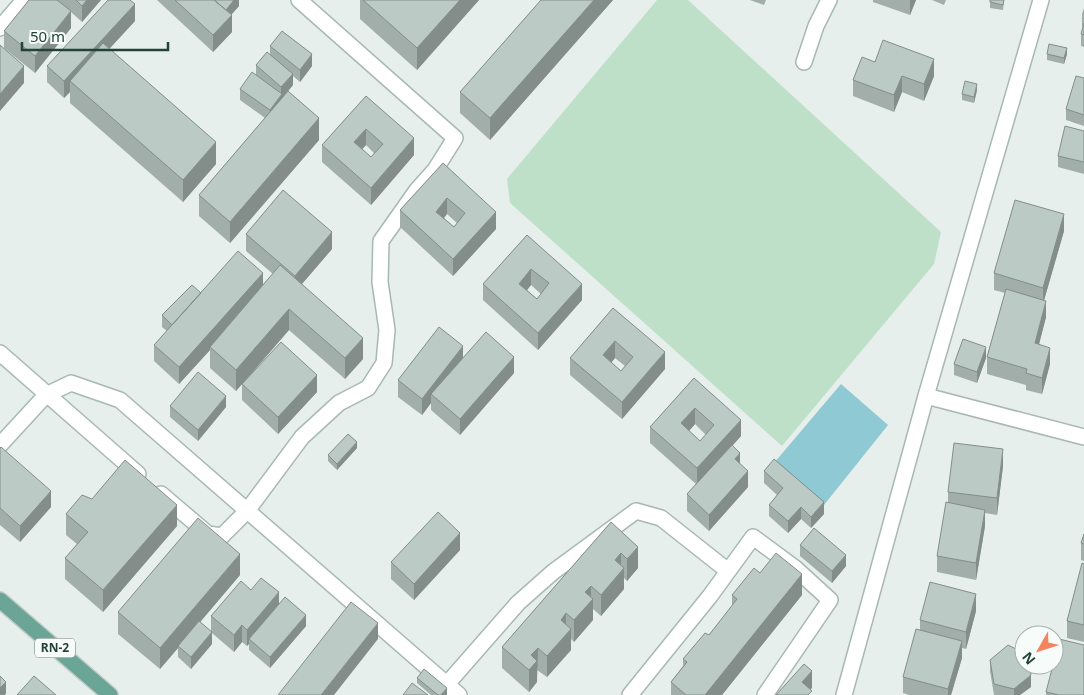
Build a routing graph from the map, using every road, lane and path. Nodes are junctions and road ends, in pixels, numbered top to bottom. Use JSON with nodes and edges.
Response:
{"nodes":[{"id":1,"x":24,"y":0,"type":"edge"},
{"id":2,"x":299,"y":0,"type":"edge"},
{"id":3,"x":829,"y":0,"type":"edge"},
{"id":4,"x":1041,"y":0,"type":"edge"},
{"id":5,"x":0,"y":28,"type":"edge"},
{"id":6,"x":804,"y":62,"type":"dead end"},
{"id":7,"x":0,"y":353,"type":"edge"},
{"id":8,"x":46,"y":395,"type":"junction"},
{"id":9,"x":926,"y":396,"type":"junction"},
{"id":10,"x":1084,"y":437,"type":"edge"},
{"id":11,"x":0,"y":445,"type":"edge"},
{"id":12,"x":247,"y":511,"type":"junction"},
{"id":13,"x":728,"y":571,"type":"junction"},
{"id":14,"x":0,"y":600,"type":"edge"},
{"id":15,"x":447,"y":684,"type":"junction"},
{"id":16,"x":110,"y":695,"type":"edge"},
{"id":17,"x":459,"y":695,"type":"edge"},
{"id":18,"x":630,"y":695,"type":"edge"},
{"id":19,"x":765,"y":695,"type":"edge"},
{"id":20,"x":844,"y":695,"type":"edge"}],
"edges":[{"from":1,"to":5,"type":"street"},
{"from":2,"to":12,"type":"street"},
{"from":3,"to":6,"type":"street"},
{"from":4,"to":9,"type":"street"},
{"from":7,"to":8,"type":"street"},
{"from":8,"to":11,"type":"street"},
{"from":8,"to":12,"type":"street"},
{"from":8,"to":12,"type":"street"},
{"from":9,"to":10,"type":"street"},
{"from":9,"to":20,"type":"street"},
{"from":12,"to":15,"type":"street"},
{"from":13,"to":15,"type":"street"},
{"from":13,"to":18,"type":"street"},
{"from":13,"to":19,"type":"street"},
{"from":14,"to":16,"type":"main road","number":"RN-2"},
{"from":15,"to":17,"type":"street"}]}
